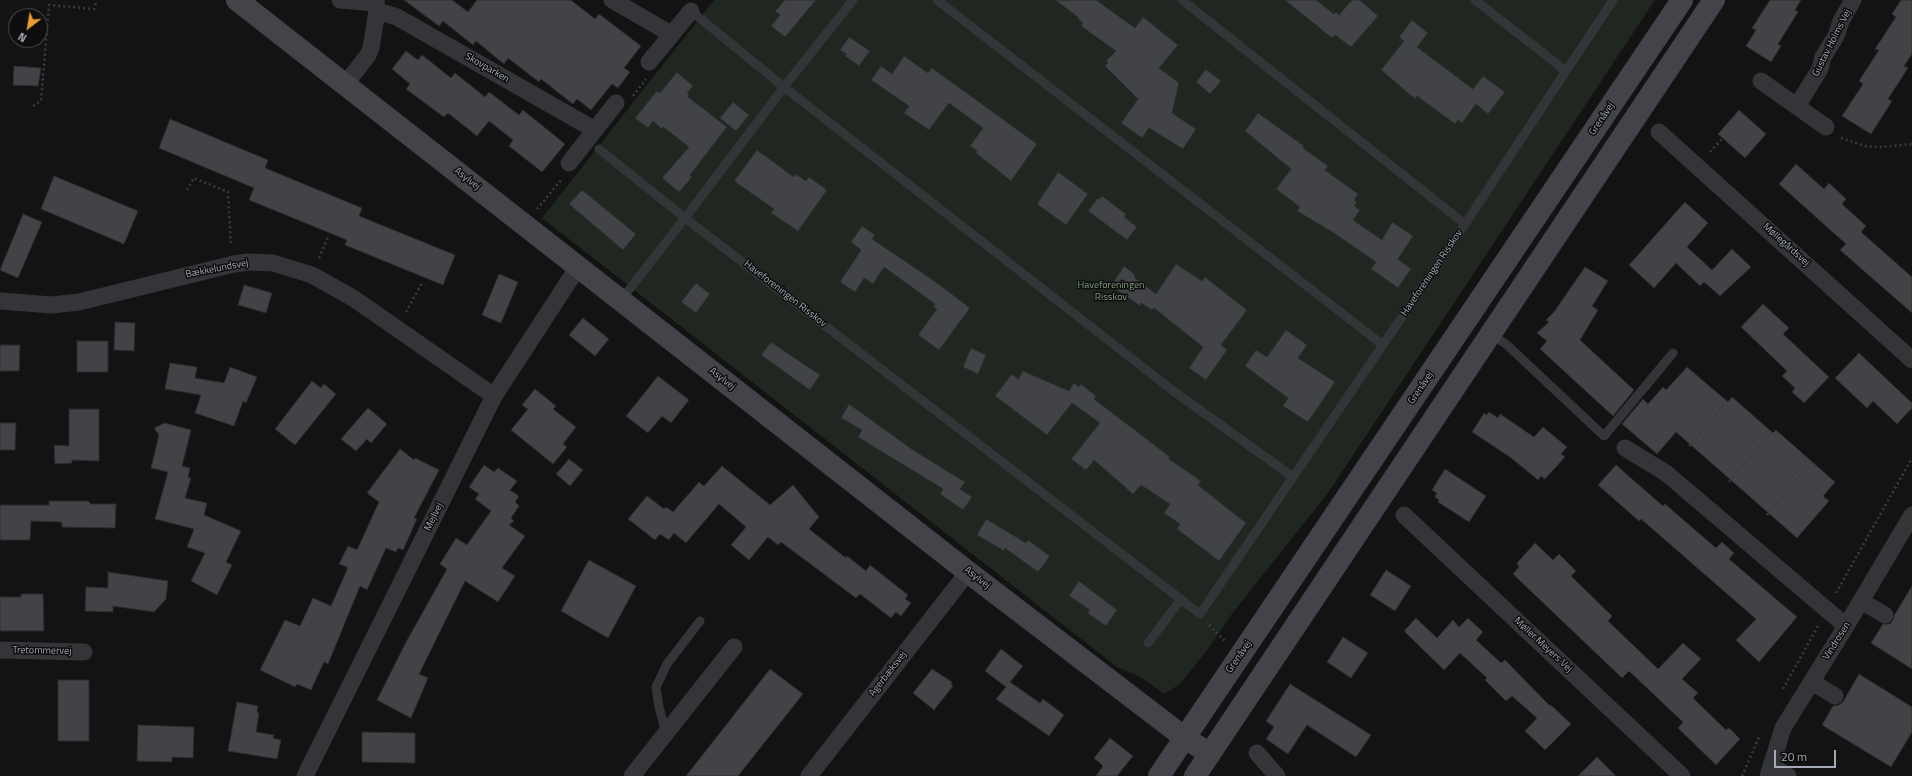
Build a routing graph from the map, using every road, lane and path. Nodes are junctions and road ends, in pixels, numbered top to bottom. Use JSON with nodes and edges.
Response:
{"nodes":[{"id":1,"x":97,"y":0,"type":"edge"},
{"id":2,"x":237,"y":0,"type":"edge"},
{"id":3,"x":340,"y":0,"type":"edge"},
{"id":4,"x":612,"y":0,"type":"edge"},
{"id":5,"x":853,"y":0,"type":"edge"},
{"id":6,"x":937,"y":0,"type":"edge"},
{"id":7,"x":1182,"y":0,"type":"edge"},
{"id":8,"x":1475,"y":0,"type":"edge"},
{"id":9,"x":1613,"y":0,"type":"edge"},
{"id":10,"x":1682,"y":0,"type":"edge"},
{"id":11,"x":1714,"y":0,"type":"edge"},
{"id":12,"x":1853,"y":0,"type":"edge"},
{"id":13,"x":376,"y":4,"type":"edge"},
{"id":14,"x":691,"y":11,"type":"joint"},
{"id":15,"x":671,"y":34,"type":"junction"},
{"id":16,"x":649,"y":62,"type":"joint"},
{"id":17,"x":1566,"y":71,"type":"junction"},
{"id":18,"x":1761,"y":80,"type":"dead end"},
{"id":19,"x":345,"y":85,"type":"junction"},
{"id":20,"x":784,"y":87,"type":"junction"},
{"id":21,"x":616,"y":103,"type":"joint"},
{"id":22,"x":33,"y":106,"type":"dead end"},
{"id":23,"x":1797,"y":106,"type":"junction"},
{"id":24,"x":1826,"y":127,"type":"joint"},
{"id":25,"x":595,"y":130,"type":"junction"},
{"id":26,"x":1659,"y":132,"type":"dead end"},
{"id":27,"x":1912,"y":144,"type":"edge"},
{"id":28,"x":599,"y":149,"type":"dead end"},
{"id":29,"x":569,"y":163,"type":"joint"},
{"id":30,"x":187,"y":190,"type":"dead end"},
{"id":31,"x":685,"y":218,"type":"junction"},
{"id":32,"x":521,"y":222,"type":"junction"},
{"id":33,"x":1465,"y":224,"type":"junction"},
{"id":34,"x":328,"y":237,"type":"dead end"},
{"id":35,"x":234,"y":264,"type":"junction"},
{"id":36,"x":578,"y":267,"type":"junction"},
{"id":37,"x":312,"y":275,"type":"junction"},
{"id":38,"x":422,"y":283,"type":"dead end"},
{"id":39,"x":0,"y":300,"type":"edge"},
{"id":40,"x":621,"y":300,"type":"junction"},
{"id":41,"x":398,"y":328,"type":"junction"},
{"id":42,"x":1490,"y":334,"type":"junction"},
{"id":43,"x":1383,"y":345,"type":"junction"},
{"id":44,"x":1673,"y":353,"type":"dead end"},
{"id":45,"x":1912,"y":360,"type":"edge"},
{"id":46,"x":494,"y":396,"type":"junction"},
{"id":47,"x":1724,"y":405,"type":"dead end"},
{"id":48,"x":1768,"y":435,"type":"dead end"},
{"id":49,"x":1689,"y":446,"type":"dead end"},
{"id":50,"x":1625,"y":448,"type":"dead end"},
{"id":51,"x":1805,"y":469,"type":"dead end"},
{"id":52,"x":1293,"y":477,"type":"junction"},
{"id":53,"x":1729,"y":482,"type":"dead end"},
{"id":54,"x":1404,"y":515,"type":"dead end"},
{"id":55,"x":1767,"y":515,"type":"dead end"},
{"id":56,"x":1911,"y":519,"type":"edge"},
{"id":57,"x":968,"y":572,"type":"junction"},
{"id":58,"x":1180,"y":599,"type":"junction"},
{"id":59,"x":1861,"y":601,"type":"junction"},
{"id":60,"x":1200,"y":614,"type":"junction"},
{"id":61,"x":1885,"y":615,"type":"dead end"},
{"id":62,"x":700,"y":621,"type":"dead end"},
{"id":63,"x":1846,"y":626,"type":"junction"},
{"id":64,"x":1148,"y":644,"type":"dead end"},
{"id":65,"x":734,"y":647,"type":"dead end"},
{"id":66,"x":0,"y":650,"type":"edge"},
{"id":67,"x":84,"y":652,"type":"dead end"},
{"id":68,"x":1240,"y":656,"type":"junction"},
{"id":69,"x":1812,"y":682,"type":"junction"},
{"id":70,"x":1835,"y":696,"type":"dead end"},
{"id":71,"x":666,"y":733,"type":"junction"},
{"id":72,"x":1185,"y":738,"type":"junction"},
{"id":73,"x":1256,"y":752,"type":"dead end"},
{"id":74,"x":1210,"y":754,"type":"junction"},
{"id":75,"x":1770,"y":771,"type":"edge"},
{"id":76,"x":305,"y":776,"type":"edge"},
{"id":77,"x":632,"y":776,"type":"edge"},
{"id":78,"x":809,"y":776,"type":"edge"},
{"id":79,"x":1159,"y":776,"type":"edge"},
{"id":80,"x":1196,"y":776,"type":"edge"},
{"id":81,"x":1278,"y":776,"type":"edge"},
{"id":82,"x":1682,"y":776,"type":"edge"},
{"id":83,"x":1788,"y":776,"type":"edge"}],
"edges":[{"from":1,"to":22,"type":"path"},
{"from":2,"to":19,"type":"street","name":"Asylvej"},
{"from":3,"to":13,"type":"street","name":"Skovparken"},
{"from":4,"to":15,"type":"street"},
{"from":5,"to":20,"type":"lane"},
{"from":6,"to":43,"type":"lane"},
{"from":7,"to":33,"type":"lane"},
{"from":8,"to":17,"type":"lane"},
{"from":9,"to":17,"type":"lane","name":"Haveforeningen Risskov"},
{"from":10,"to":68,"type":"street","name":"Grenåvej"},
{"from":11,"to":42,"type":"street"},
{"from":12,"to":23,"type":"street","name":"Gustav Holms Vej"},
{"from":13,"to":19,"type":"street"},
{"from":13,"to":25,"type":"street","name":"Skovparken"},
{"from":14,"to":15,"type":"street"},
{"from":14,"to":20,"type":"lane"},
{"from":15,"to":16,"type":"street"},
{"from":16,"to":21,"type":"path"},
{"from":17,"to":33,"type":"lane","name":"Haveforeningen Risskov"},
{"from":18,"to":23,"type":"street"},
{"from":19,"to":32,"type":"street","name":"Asylvej"},
{"from":20,"to":31,"type":"lane"},
{"from":20,"to":52,"type":"lane"},
{"from":21,"to":25,"type":"street"},
{"from":23,"to":24,"type":"street"},
{"from":24,"to":27,"type":"path"},
{"from":25,"to":29,"type":"street"},
{"from":26,"to":45,"type":"street","name":"Møllegårdsvej"},
{"from":28,"to":31,"type":"lane","name":"Haveforeningen Risskov"},
{"from":29,"to":32,"type":"path"},
{"from":30,"to":35,"type":"path"},
{"from":31,"to":40,"type":"lane"},
{"from":31,"to":58,"type":"lane","name":"Haveforeningen Risskov"},
{"from":32,"to":36,"type":"street","name":"Asylvej"},
{"from":33,"to":43,"type":"lane","name":"Haveforeningen Risskov"},
{"from":34,"to":37,"type":"path"},
{"from":35,"to":37,"type":"street","name":"Bækkelundsvej"},
{"from":35,"to":39,"type":"street","name":"Bækkelundsvej"},
{"from":36,"to":40,"type":"street","name":"Asylvej"},
{"from":36,"to":46,"type":"street","name":"Mejlvej"},
{"from":37,"to":41,"type":"street","name":"Bækkelundsvej"},
{"from":38,"to":41,"type":"path"},
{"from":40,"to":57,"type":"street","name":"Asylvej"},
{"from":41,"to":46,"type":"street","name":"Bækkelundsvej"},
{"from":42,"to":44,"type":"lane"},
{"from":42,"to":74,"type":"street"},
{"from":43,"to":52,"type":"lane","name":"Haveforeningen Risskov"},
{"from":46,"to":76,"type":"street","name":"Mejlvej"},
{"from":47,"to":49,"type":"path"},
{"from":48,"to":53,"type":"path"},
{"from":50,"to":63,"type":"street"},
{"from":51,"to":55,"type":"path"},
{"from":52,"to":60,"type":"lane","name":"Haveforeningen Risskov"},
{"from":54,"to":82,"type":"street","name":"Møller Meyers Vej"},
{"from":56,"to":59,"type":"street","name":"Vindrosen"},
{"from":57,"to":72,"type":"street","name":"Asylvej"},
{"from":57,"to":78,"type":"street","name":"Agerbæksvej"},
{"from":58,"to":60,"type":"lane","name":"Haveforeningen Risskov"},
{"from":58,"to":64,"type":"lane"},
{"from":59,"to":61,"type":"street"},
{"from":59,"to":63,"type":"street","name":"Vindrosen"},
{"from":60,"to":68,"type":"path"},
{"from":62,"to":71,"type":"lane"},
{"from":63,"to":69,"type":"street","name":"Vindrosen"},
{"from":65,"to":71,"type":"street"},
{"from":66,"to":67,"type":"street","name":"Tretommervej"},
{"from":68,"to":72,"type":"street","name":"Grenåvej"},
{"from":69,"to":70,"type":"street"},
{"from":69,"to":75,"type":"street","name":"Vindrosen"},
{"from":71,"to":77,"type":"street"},
{"from":72,"to":74,"type":"street","name":"Asylvej"},
{"from":72,"to":79,"type":"street","name":"Grenåvej"},
{"from":73,"to":81,"type":"street"},
{"from":74,"to":80,"type":"street"},
{"from":75,"to":83,"type":"street","name":"Vindrosen"}]}
